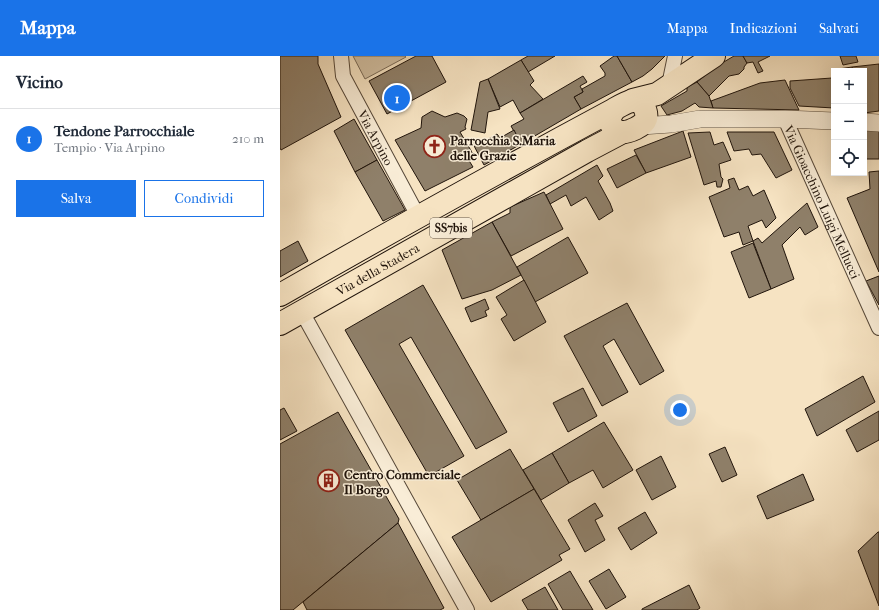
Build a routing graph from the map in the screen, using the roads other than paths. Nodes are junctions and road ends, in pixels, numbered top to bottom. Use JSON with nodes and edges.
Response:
{"nodes":[{"id":1,"x":341,"y":56,"type":"edge"},
{"id":2,"x":675,"y":56,"type":"edge"},
{"id":3,"x":714,"y":56,"type":"edge"},
{"id":4,"x":663,"y":90,"type":"junction"},
{"id":5,"x":634,"y":116,"type":"junction"},
{"id":6,"x":785,"y":119,"type":"junction"},
{"id":7,"x":831,"y":121,"type":"edge"},
{"id":8,"x":867,"y":122,"type":"edge"},
{"id":9,"x":879,"y":123,"type":"edge"},
{"id":10,"x":586,"y":124,"type":"junction"},
{"id":11,"x":587,"y":151,"type":"junction"},
{"id":12,"x":418,"y":216,"type":"junction"},
{"id":13,"x":280,"y":295,"type":"edge"},
{"id":14,"x":302,"y":312,"type":"junction"},
{"id":15,"x":280,"y":323,"type":"edge"},
{"id":16,"x":879,"y":328,"type":"edge"},
{"id":17,"x":467,"y":610,"type":"edge"}],
"edges":[{"from":1,"to":12,"type":"street","name":"Via Arpino"},
{"from":2,"to":4,"type":"street"},
{"from":3,"to":4,"type":"main road","number":"SS7bis"},
{"from":4,"to":5,"type":"main road","number":"SS7bis"},
{"from":5,"to":6,"type":"street"},
{"from":5,"to":10,"type":"main road","name":"Via della Stadera"},
{"from":5,"to":11,"type":"main road","name":"Via della Stadera","number":"SS7bis"},
{"from":6,"to":7,"type":"street"},
{"from":6,"to":16,"type":"street","name":"Via Gioacchino Luigi Mellucci"},
{"from":8,"to":9,"type":"street"},
{"from":10,"to":11,"type":"main road"},
{"from":10,"to":12,"type":"main road","name":"Via della Stadera"},
{"from":11,"to":14,"type":"main road","name":"Via della Stadera","number":"SS7bis"},
{"from":12,"to":13,"type":"main road","name":"Via della Stadera"},
{"from":14,"to":15,"type":"main road","name":"Via della Stadera","number":"SS7bis"},
{"from":14,"to":17,"type":"street"}]}
